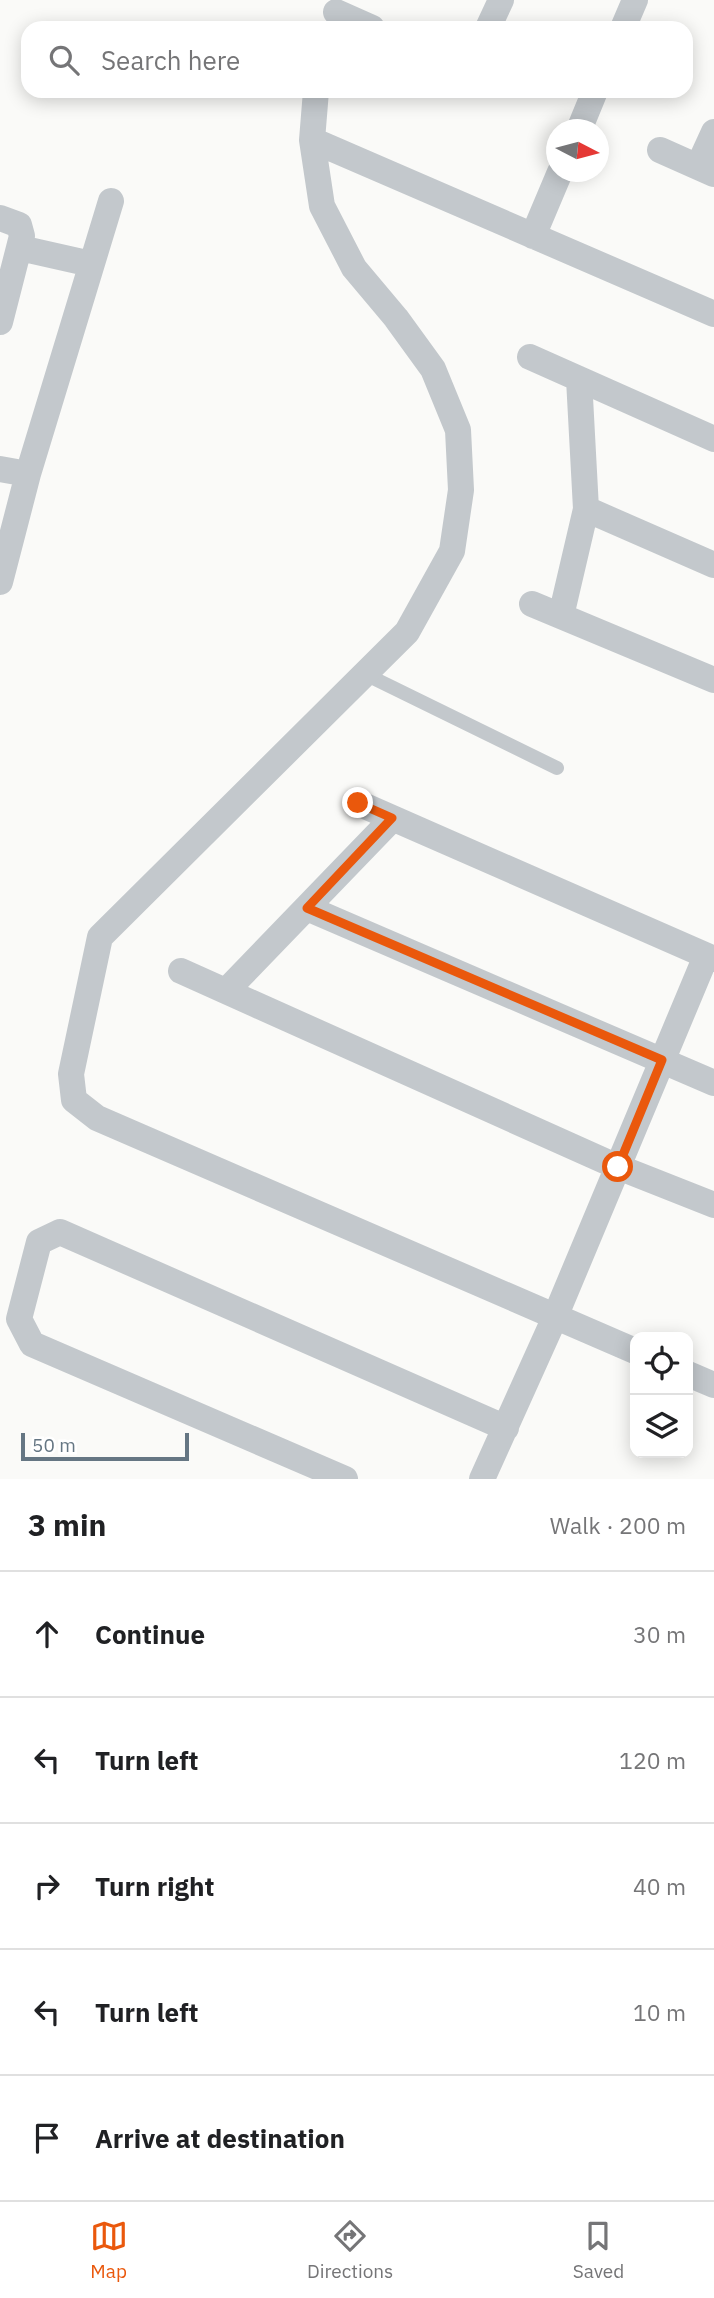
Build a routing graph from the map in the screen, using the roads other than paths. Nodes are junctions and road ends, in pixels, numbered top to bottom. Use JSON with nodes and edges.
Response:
{"nodes":[{"id":1,"x":500,"y":0,"type":"edge"},
{"id":2,"x":635,"y":0,"type":"edge"},
{"id":3,"x":335,"y":13,"type":"edge"},
{"id":4,"x":355,"y":21,"type":"edge"},
{"id":5,"x":491,"y":21,"type":"edge"},
{"id":6,"x":626,"y":21,"type":"edge"},
{"id":7,"x":315,"y":98,"type":"edge"},
{"id":8,"x":593,"y":98,"type":"edge"},
{"id":9,"x":584,"y":119,"type":"edge"},
{"id":10,"x":714,"y":132,"type":"edge"},
{"id":11,"x":312,"y":140,"type":"junction"},
{"id":12,"x":660,"y":150,"type":"dead end"},
{"id":13,"x":706,"y":170,"type":"edge"},
{"id":14,"x":557,"y":182,"type":"edge"},
{"id":15,"x":111,"y":201,"type":"dead end"},
{"id":16,"x":0,"y":218,"type":"edge"},
{"id":17,"x":533,"y":236,"type":"junction"},
{"id":18,"x":20,"y":248,"type":"junction"},
{"id":19,"x":91,"y":264,"type":"junction"},
{"id":20,"x":714,"y":314,"type":"edge"},
{"id":21,"x":0,"y":322,"type":"edge"},
{"id":22,"x":530,"y":357,"type":"dead end"},
{"id":23,"x":579,"y":379,"type":"junction"},
{"id":24,"x":714,"y":439,"type":"edge"},
{"id":25,"x":0,"y":469,"type":"edge"},
{"id":26,"x":27,"y":474,"type":"junction"},
{"id":27,"x":586,"y":509,"type":"junction"},
{"id":28,"x":714,"y":565,"type":"edge"},
{"id":29,"x":0,"y":582,"type":"edge"},
{"id":30,"x":531,"y":604,"type":"dead end"},
{"id":31,"x":561,"y":616,"type":"junction"},
{"id":32,"x":367,"y":675,"type":"junction"},
{"id":33,"x":714,"y":680,"type":"edge"},
{"id":34,"x":557,"y":768,"type":"dead end"},
{"id":35,"x":358,"y":803,"type":"dead end"},
{"id":36,"x":392,"y":818,"type":"junction"},
{"id":37,"x":307,"y":908,"type":"junction"},
{"id":38,"x":710,"y":958,"type":"edge"},
{"id":39,"x":181,"y":971,"type":"dead end"},
{"id":40,"x":226,"y":991,"type":"junction"},
{"id":41,"x":662,"y":1060,"type":"junction"},
{"id":42,"x":714,"y":1083,"type":"edge"},
{"id":43,"x":618,"y":1167,"type":"junction"},
{"id":44,"x":714,"y":1205,"type":"edge"},
{"id":45,"x":555,"y":1317,"type":"junction"},
{"id":46,"x":630,"y":1349,"type":"edge"},
{"id":47,"x":693,"y":1376,"type":"edge"},
{"id":48,"x":714,"y":1385,"type":"edge"},
{"id":49,"x":506,"y":1428,"type":"junction"},
{"id":50,"x":345,"y":1479,"type":"edge"},
{"id":51,"x":482,"y":1479,"type":"edge"}],
"edges":[{"from":1,"to":5,"type":"street"},
{"from":2,"to":6,"type":"street"},
{"from":3,"to":4,"type":"street"},
{"from":7,"to":11,"type":"street"},
{"from":8,"to":9,"type":"street"},
{"from":10,"to":13,"type":"street"},
{"from":11,"to":17,"type":"street"},
{"from":11,"to":32,"type":"street"},
{"from":12,"to":13,"type":"street"},
{"from":14,"to":17,"type":"street"},
{"from":15,"to":19,"type":"street"},
{"from":16,"to":18,"type":"street"},
{"from":17,"to":20,"type":"street"},
{"from":18,"to":19,"type":"street"},
{"from":18,"to":21,"type":"street"},
{"from":19,"to":26,"type":"street"},
{"from":22,"to":23,"type":"street"},
{"from":23,"to":24,"type":"street"},
{"from":23,"to":27,"type":"street"},
{"from":25,"to":26,"type":"street"},
{"from":26,"to":29,"type":"street"},
{"from":27,"to":28,"type":"street"},
{"from":27,"to":31,"type":"street"},
{"from":30,"to":31,"type":"street"},
{"from":31,"to":33,"type":"street"},
{"from":32,"to":34,"type":"lane"},
{"from":32,"to":45,"type":"street"},
{"from":35,"to":36,"type":"street"},
{"from":36,"to":37,"type":"street"},
{"from":36,"to":38,"type":"street"},
{"from":37,"to":40,"type":"street"},
{"from":37,"to":41,"type":"street"},
{"from":38,"to":41,"type":"street"},
{"from":39,"to":40,"type":"street"},
{"from":40,"to":43,"type":"street"},
{"from":41,"to":42,"type":"street"},
{"from":41,"to":43,"type":"street"},
{"from":43,"to":44,"type":"street"},
{"from":43,"to":45,"type":"street"},
{"from":45,"to":46,"type":"street"},
{"from":45,"to":49,"type":"street"},
{"from":47,"to":48,"type":"street"},
{"from":49,"to":50,"type":"street"},
{"from":49,"to":51,"type":"street"}]}
